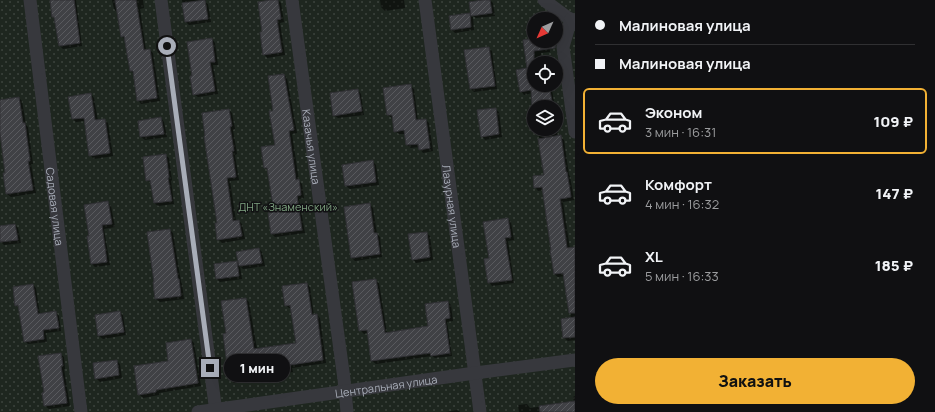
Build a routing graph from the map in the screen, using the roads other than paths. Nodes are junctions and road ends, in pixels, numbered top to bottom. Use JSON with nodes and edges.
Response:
{"nodes":[{"id":1,"x":30,"y":0,"type":"edge"},
{"id":2,"x":161,"y":0,"type":"edge"},
{"id":3,"x":292,"y":0,"type":"edge"},
{"id":4,"x":425,"y":0,"type":"edge"},
{"id":5,"x":544,"y":0,"type":"edge"},
{"id":6,"x":573,"y":21,"type":"edge"},
{"id":7,"x":575,"y":132,"type":"edge"},
{"id":8,"x":575,"y":360,"type":"edge"},
{"id":9,"x":475,"y":373,"type":"junction"},
{"id":10,"x":345,"y":392,"type":"junction"},
{"id":11,"x":216,"y":411,"type":"edge"},
{"id":12,"x":81,"y":412,"type":"edge"},
{"id":13,"x":198,"y":412,"type":"edge"},
{"id":14,"x":347,"y":412,"type":"edge"},
{"id":15,"x":480,"y":412,"type":"edge"}],
"edges":[{"from":1,"to":12,"type":"street","name":"Садовая улица"},
{"from":2,"to":11,"type":"street"},
{"from":3,"to":10,"type":"street","name":"Казачья улица"},
{"from":4,"to":9,"type":"street","name":"Лазурная улица"},
{"from":5,"to":6,"type":"street"},
{"from":6,"to":7,"type":"street"},
{"from":8,"to":9,"type":"street","name":"Центральная улица"},
{"from":9,"to":10,"type":"street","name":"Центральная улица"},
{"from":9,"to":15,"type":"street","name":"Лазурная улица"},
{"from":10,"to":11,"type":"street","name":"Центральная улица"},
{"from":10,"to":14,"type":"street","name":"Казачья улица"},
{"from":11,"to":13,"type":"street","name":"Центральная улица"}]}
